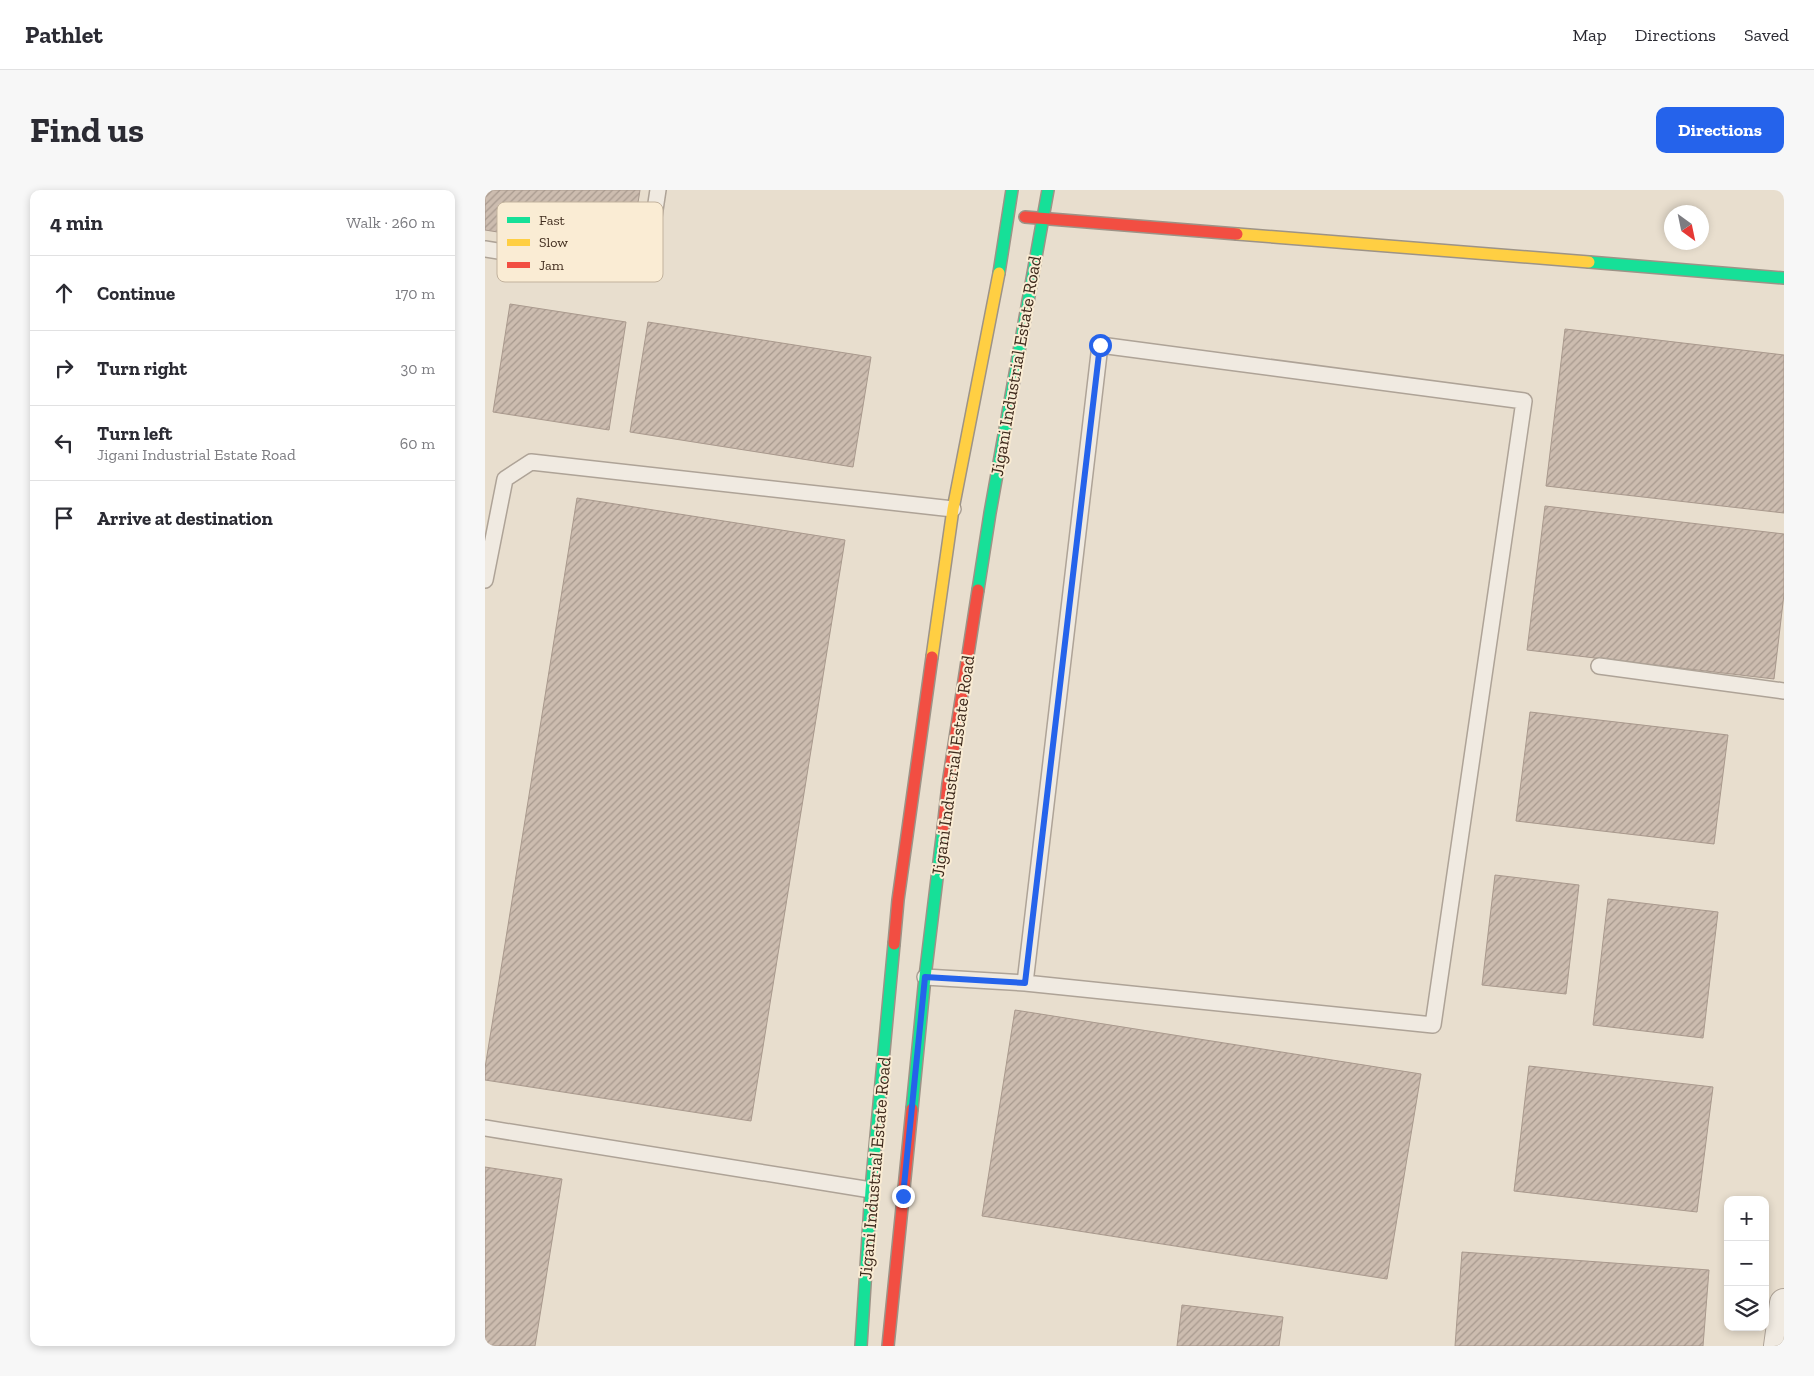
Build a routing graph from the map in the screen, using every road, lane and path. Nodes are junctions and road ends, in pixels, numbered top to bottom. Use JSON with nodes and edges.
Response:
{"nodes":[{"id":1,"x":1012,"y":190,"type":"edge"},
{"id":2,"x":1048,"y":190,"type":"edge"},
{"id":3,"x":1007,"y":217,"type":"junction"},
{"id":4,"x":1043,"y":217,"type":"junction"},
{"id":5,"x":1784,"y":278,"type":"edge"},
{"id":6,"x":953,"y":509,"type":"junction"},
{"id":7,"x":485,"y":580,"type":"edge"},
{"id":8,"x":1599,"y":666,"type":"dead end"},
{"id":9,"x":1784,"y":691,"type":"edge"},
{"id":10,"x":925,"y":977,"type":"junction"},
{"id":11,"x":1025,"y":983,"type":"junction"},
{"id":12,"x":485,"y":1128,"type":"edge"},
{"id":13,"x":871,"y":1190,"type":"junction"},
{"id":14,"x":1784,"y":1303,"type":"edge"},
{"id":15,"x":861,"y":1346,"type":"edge"},
{"id":16,"x":888,"y":1346,"type":"edge"},
{"id":17,"x":1779,"y":1346,"type":"edge"}],
"edges":[{"from":1,"to":3,"type":"main road","name":"Jigani Industrial Estate Road"},
{"from":2,"to":4,"type":"main road","name":"Jigani Industrial Estate Road"},
{"from":3,"to":4,"type":"main road"},
{"from":3,"to":6,"type":"main road","name":"Jigani Industrial Estate Road"},
{"from":4,"to":5,"type":"main road"},
{"from":4,"to":10,"type":"main road","name":"Jigani Industrial Estate Road"},
{"from":6,"to":7,"type":"lane"},
{"from":6,"to":13,"type":"main road","name":"Jigani Industrial Estate Road"},
{"from":8,"to":9,"type":"lane"},
{"from":10,"to":11,"type":"lane"},
{"from":10,"to":16,"type":"main road","name":"Jigani Industrial Estate Road"},
{"from":11,"to":11,"type":"lane"},
{"from":12,"to":13,"type":"lane"},
{"from":13,"to":15,"type":"main road","name":"Jigani Industrial Estate Road"},
{"from":14,"to":17,"type":"street"}]}
